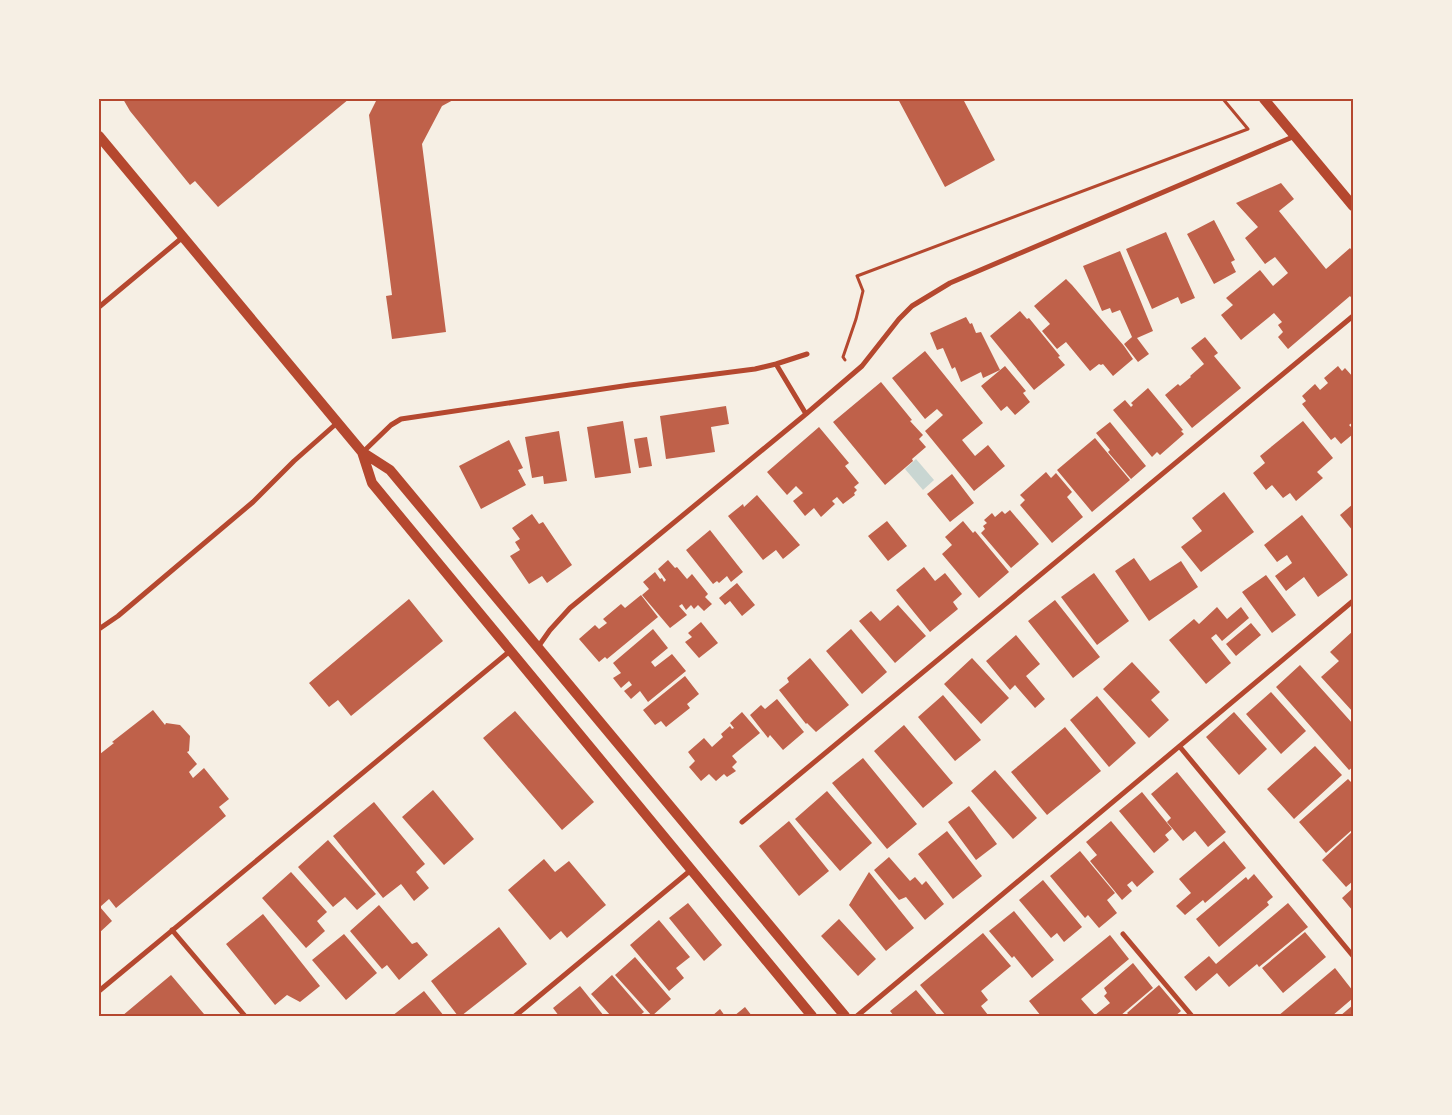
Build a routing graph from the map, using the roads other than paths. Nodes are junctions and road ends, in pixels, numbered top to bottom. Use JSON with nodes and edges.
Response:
{"nodes":[{"id":1,"x":1264,"y":99,"type":"edge"},
{"id":2,"x":99,"y":136,"type":"edge"},
{"id":3,"x":1294,"y":136,"type":"junction"},
{"id":4,"x":1353,"y":206,"type":"edge"},
{"id":5,"x":183,"y":237,"type":"junction"},
{"id":6,"x":99,"y":307,"type":"edge"},
{"id":7,"x":1353,"y":316,"type":"edge"},
{"id":8,"x":807,"y":354,"type":"dead end"},
{"id":9,"x":776,"y":364,"type":"junction"},
{"id":10,"x":806,"y":414,"type":"junction"},
{"id":11,"x":337,"y":423,"type":"junction"},
{"id":12,"x":362,"y":452,"type":"junction"},
{"id":13,"x":1353,"y":601,"type":"edge"},
{"id":14,"x":99,"y":629,"type":"edge"},
{"id":15,"x":538,"y":647,"type":"junction"},
{"id":16,"x":510,"y":651,"type":"junction"},
{"id":17,"x":1180,"y":747,"type":"junction"},
{"id":18,"x":742,"y":822,"type":"dead end"},
{"id":19,"x":691,"y":870,"type":"junction"},
{"id":20,"x":172,"y":930,"type":"junction"},
{"id":21,"x":1123,"y":934,"type":"dead end"},
{"id":22,"x":1353,"y":956,"type":"edge"},
{"id":23,"x":99,"y":991,"type":"edge"},
{"id":24,"x":245,"y":1016,"type":"edge"},
{"id":25,"x":516,"y":1016,"type":"edge"},
{"id":26,"x":812,"y":1016,"type":"edge"},
{"id":27,"x":846,"y":1016,"type":"edge"},
{"id":28,"x":857,"y":1016,"type":"edge"},
{"id":29,"x":1192,"y":1016,"type":"edge"}],
"edges":[{"from":1,"to":3,"type":"main road"},
{"from":2,"to":5,"type":"main road"},
{"from":3,"to":4,"type":"main road"},
{"from":3,"to":10,"type":"street"},
{"from":5,"to":6,"type":"street"},
{"from":5,"to":11,"type":"main road"},
{"from":7,"to":18,"type":"street"},
{"from":8,"to":9,"type":"street"},
{"from":9,"to":10,"type":"street"},
{"from":9,"to":12,"type":"street"},
{"from":10,"to":15,"type":"street"},
{"from":11,"to":12,"type":"main road"},
{"from":11,"to":14,"type":"street"},
{"from":12,"to":15,"type":"main road"},
{"from":12,"to":16,"type":"main road"},
{"from":13,"to":17,"type":"street"},
{"from":15,"to":27,"type":"main road"},
{"from":16,"to":19,"type":"main road"},
{"from":16,"to":20,"type":"street"},
{"from":17,"to":22,"type":"street"},
{"from":17,"to":28,"type":"street"},
{"from":19,"to":25,"type":"street"},
{"from":19,"to":26,"type":"main road"},
{"from":20,"to":23,"type":"street"},
{"from":20,"to":24,"type":"street"},
{"from":21,"to":29,"type":"street"}]}
